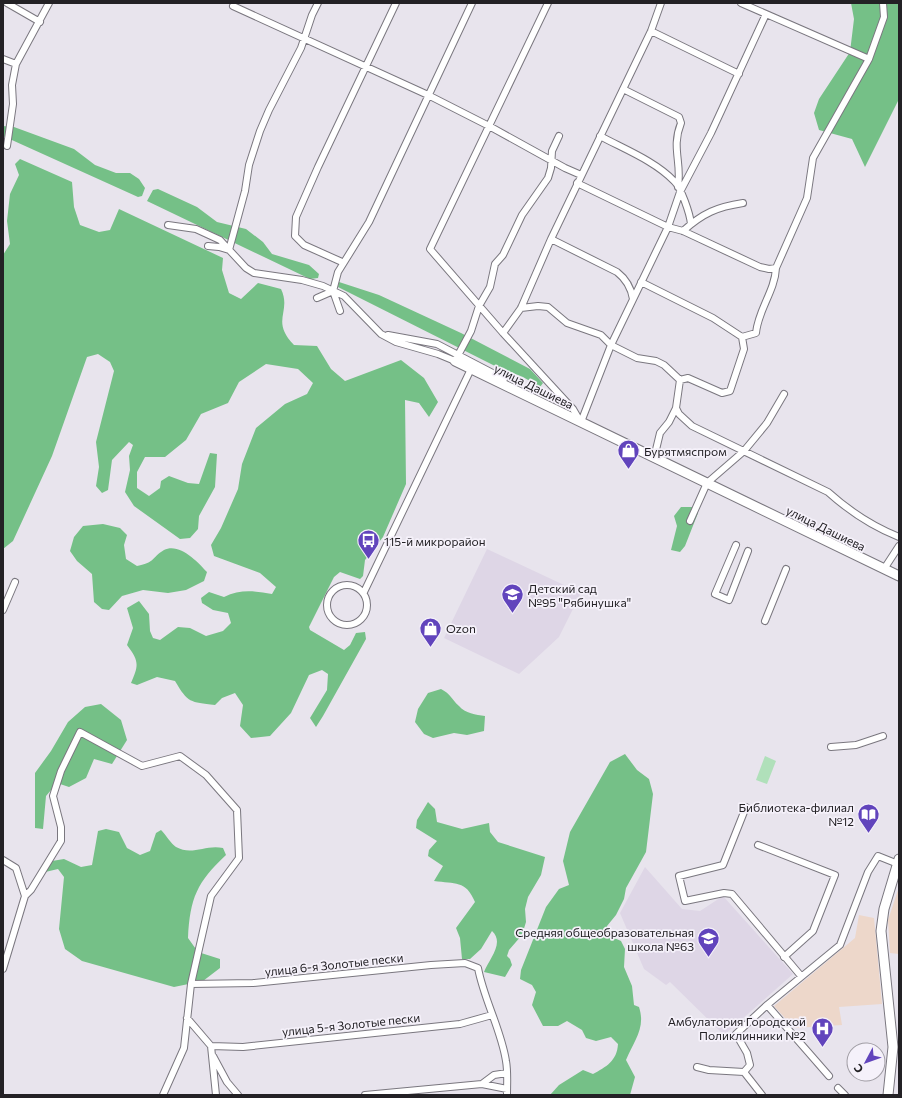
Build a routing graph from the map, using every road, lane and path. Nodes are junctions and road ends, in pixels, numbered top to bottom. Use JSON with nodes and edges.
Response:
{"nodes":[{"id":1,"x":7,"y":3,"type":"edge"},
{"id":2,"x":49,"y":3,"type":"edge"},
{"id":3,"x":318,"y":3,"type":"edge"},
{"id":4,"x":396,"y":3,"type":"edge"},
{"id":5,"x":472,"y":3,"type":"edge"},
{"id":6,"x":548,"y":3,"type":"edge"},
{"id":7,"x":661,"y":3,"type":"edge"},
{"id":8,"x":741,"y":3,"type":"edge"},
{"id":9,"x":883,"y":3,"type":"edge"},
{"id":10,"x":233,"y":6,"type":"dead end"},
{"id":11,"x":766,"y":14,"type":"junction"},
{"id":12,"x":40,"y":22,"type":"junction"},
{"id":13,"x":651,"y":32,"type":"junction"},
{"id":14,"x":306,"y":39,"type":"junction"},
{"id":15,"x":3,"y":59,"type":"edge"},
{"id":16,"x":869,"y":59,"type":"junction"},
{"id":17,"x":16,"y":64,"type":"junction"},
{"id":18,"x":366,"y":65,"type":"junction"},
{"id":19,"x":739,"y":74,"type":"junction"},
{"id":20,"x":623,"y":89,"type":"junction"},
{"id":21,"x":428,"y":95,"type":"junction"},
{"id":22,"x":489,"y":126,"type":"junction"},
{"id":23,"x":559,"y":136,"type":"dead end"},
{"id":24,"x":600,"y":136,"type":"junction"},
{"id":25,"x":7,"y":146,"type":"dead end"},
{"id":26,"x":553,"y":160,"type":"junction"},
{"id":27,"x":582,"y":175,"type":"junction"},
{"id":28,"x":578,"y":183,"type":"junction"},
{"id":29,"x":679,"y":189,"type":"junction"},
{"id":30,"x":743,"y":203,"type":"dead end"},
{"id":31,"x":168,"y":224,"type":"dead end"},
{"id":32,"x":691,"y":224,"type":"junction"},
{"id":33,"x":668,"y":227,"type":"junction"},
{"id":34,"x":683,"y":231,"type":"junction"},
{"id":35,"x":551,"y":239,"type":"junction"},
{"id":36,"x":208,"y":246,"type":"dead end"},
{"id":37,"x":229,"y":250,"type":"junction"},
{"id":38,"x":342,"y":262,"type":"junction"},
{"id":39,"x":776,"y":268,"type":"junction"},
{"id":40,"x":641,"y":282,"type":"junction"},
{"id":41,"x":333,"y":291,"type":"junction"},
{"id":42,"x":317,"y":298,"type":"dead end"},
{"id":43,"x":633,"y":299,"type":"junction"},
{"id":44,"x":479,"y":306,"type":"junction"},
{"id":45,"x":521,"y":308,"type":"junction"},
{"id":46,"x":340,"y":311,"type":"dead end"},
{"id":47,"x":503,"y":333,"type":"junction"},
{"id":48,"x":742,"y":337,"type":"junction"},
{"id":49,"x":611,"y":345,"type":"junction"},
{"id":50,"x":457,"y":358,"type":"junction"},
{"id":51,"x":471,"y":369,"type":"junction"},
{"id":52,"x":504,"y":379,"type":"dead end"},
{"id":53,"x":680,"y":380,"type":"junction"},
{"id":54,"x":784,"y":394,"type":"dead end"},
{"id":55,"x":676,"y":408,"type":"junction"},
{"id":56,"x":581,"y":422,"type":"junction"},
{"id":57,"x":744,"y":451,"type":"junction"},
{"id":58,"x":654,"y":458,"type":"junction"},
{"id":59,"x":707,"y":483,"type":"junction"},
{"id":60,"x":690,"y":521,"type":"dead end"},
{"id":61,"x":899,"y":537,"type":"edge"},
{"id":62,"x":736,"y":545,"type":"dead end"},
{"id":63,"x":899,"y":546,"type":"edge"},
{"id":64,"x":748,"y":551,"type":"dead end"},
{"id":65,"x":786,"y":569,"type":"dead end"},
{"id":66,"x":884,"y":569,"type":"junction"},
{"id":67,"x":899,"y":576,"type":"edge"},
{"id":68,"x":15,"y":582,"type":"dead end"},
{"id":69,"x":364,"y":592,"type":"junction"},
{"id":70,"x":3,"y":610,"type":"edge"},
{"id":71,"x":765,"y":621,"type":"dead end"},
{"id":72,"x":883,"y":736,"type":"dead end"},
{"id":73,"x":831,"y":747,"type":"dead end"},
{"id":74,"x":746,"y":806,"type":"dead end"},
{"id":75,"x":758,"y":845,"type":"dead end"},
{"id":76,"x":3,"y":860,"type":"edge"},
{"id":77,"x":898,"y":862,"type":"edge"},
{"id":78,"x":25,"y":896,"type":"junction"},
{"id":79,"x":784,"y":957,"type":"junction"},
{"id":80,"x":3,"y":969,"type":"edge"},
{"id":81,"x":801,"y":976,"type":"junction"},
{"id":82,"x":191,"y":984,"type":"junction"},
{"id":83,"x":767,"y":1005,"type":"junction"},
{"id":84,"x":492,"y":1015,"type":"junction"},
{"id":85,"x":187,"y":1018,"type":"junction"},
{"id":86,"x":211,"y":1046,"type":"junction"},
{"id":87,"x":211,"y":1054,"type":"junction"},
{"id":88,"x":697,"y":1066,"type":"dead end"},
{"id":89,"x":744,"y":1072,"type":"junction"},
{"id":90,"x":507,"y":1073,"type":"junction"},
{"id":91,"x":829,"y":1076,"type":"dead end"},
{"id":92,"x":482,"y":1084,"type":"junction"},
{"id":93,"x":838,"y":1088,"type":"dead end"},
{"id":94,"x":507,"y":1092,"type":"edge"},
{"id":95,"x":163,"y":1095,"type":"edge"},
{"id":96,"x":216,"y":1095,"type":"edge"},
{"id":97,"x":238,"y":1095,"type":"edge"},
{"id":98,"x":365,"y":1095,"type":"edge"},
{"id":99,"x":762,"y":1095,"type":"edge"},
{"id":100,"x":845,"y":1095,"type":"edge"},
{"id":101,"x":888,"y":1095,"type":"edge"}],
"edges":[{"from":1,"to":12,"type":"street"},
{"from":2,"to":12,"type":"street"},
{"from":3,"to":14,"type":"street"},
{"from":4,"to":18,"type":"street"},
{"from":5,"to":21,"type":"street"},
{"from":6,"to":22,"type":"street"},
{"from":7,"to":13,"type":"street"},
{"from":8,"to":11,"type":"street"},
{"from":9,"to":16,"type":"street"},
{"from":10,"to":14,"type":"street"},
{"from":11,"to":16,"type":"street"},
{"from":11,"to":19,"type":"street"},
{"from":12,"to":17,"type":"street"},
{"from":13,"to":19,"type":"street"},
{"from":13,"to":20,"type":"street"},
{"from":14,"to":18,"type":"street"},
{"from":14,"to":37,"type":"street"},
{"from":15,"to":17,"type":"street"},
{"from":16,"to":39,"type":"street"},
{"from":17,"to":25,"type":"street"},
{"from":18,"to":21,"type":"street"},
{"from":18,"to":38,"type":"street"},
{"from":19,"to":29,"type":"street"},
{"from":20,"to":24,"type":"street"},
{"from":20,"to":29,"type":"street"},
{"from":21,"to":22,"type":"street"},
{"from":21,"to":38,"type":"street"},
{"from":22,"to":26,"type":"street"},
{"from":22,"to":44,"type":"street"},
{"from":23,"to":26,"type":"street"},
{"from":24,"to":27,"type":"street"},
{"from":24,"to":29,"type":"street"},
{"from":26,"to":27,"type":"street"},
{"from":26,"to":44,"type":"street"},
{"from":27,"to":28,"type":"street"},
{"from":28,"to":33,"type":"street"},
{"from":28,"to":35,"type":"street"},
{"from":29,"to":32,"type":"street"},
{"from":29,"to":33,"type":"street"},
{"from":30,"to":32,"type":"street"},
{"from":31,"to":37,"type":"street","name":"улица Дашиева"},
{"from":32,"to":34,"type":"street"},
{"from":33,"to":34,"type":"street"},
{"from":33,"to":40,"type":"street"},
{"from":34,"to":39,"type":"street"},
{"from":35,"to":43,"type":"street"},
{"from":35,"to":45,"type":"street"},
{"from":36,"to":37,"type":"street"},
{"from":37,"to":41,"type":"street","name":"улица Дашиева"},
{"from":38,"to":41,"type":"street"},
{"from":39,"to":48,"type":"street"},
{"from":40,"to":43,"type":"street"},
{"from":40,"to":48,"type":"street"},
{"from":41,"to":42,"type":"street"},
{"from":41,"to":46,"type":"street"},
{"from":41,"to":50,"type":"street","name":"улица Дашиева"},
{"from":43,"to":49,"type":"street"},
{"from":44,"to":47,"type":"street"},
{"from":44,"to":50,"type":"street"},
{"from":45,"to":47,"type":"street"},
{"from":45,"to":49,"type":"street"},
{"from":47,"to":56,"type":"street"},
{"from":48,"to":53,"type":"street"},
{"from":49,"to":53,"type":"street"},
{"from":49,"to":56,"type":"street"},
{"from":50,"to":51,"type":"street","name":"улица Дашиева"},
{"from":50,"to":52,"type":"street"},
{"from":51,"to":56,"type":"street","name":"улица Дашиева"},
{"from":51,"to":69,"type":"street"},
{"from":53,"to":55,"type":"street"},
{"from":54,"to":57,"type":"street"},
{"from":55,"to":57,"type":"street"},
{"from":55,"to":58,"type":"street"},
{"from":56,"to":58,"type":"street","name":"улица Дашиева"},
{"from":57,"to":59,"type":"street"},
{"from":57,"to":61,"type":"street"},
{"from":58,"to":59,"type":"street","name":"улица Дашиева"},
{"from":59,"to":60,"type":"street"},
{"from":59,"to":66,"type":"street","name":"улица Дашиева"},
{"from":62,"to":64,"type":"street"},
{"from":63,"to":66,"type":"street"},
{"from":65,"to":71,"type":"street"},
{"from":66,"to":67,"type":"street","name":"улица Дашиева"},
{"from":68,"to":70,"type":"street"},
{"from":69,"to":69,"type":"street"},
{"from":72,"to":73,"type":"street"},
{"from":74,"to":79,"type":"street"},
{"from":75,"to":79,"type":"street"},
{"from":76,"to":78,"type":"street"},
{"from":77,"to":81,"type":"street"},
{"from":77,"to":101,"type":"street"},
{"from":78,"to":80,"type":"street"},
{"from":78,"to":82,"type":"street"},
{"from":79,"to":81,"type":"street"},
{"from":81,"to":83,"type":"street"},
{"from":82,"to":84,"type":"street","name":"улица 6-я Золотые пески"},
{"from":82,"to":85,"type":"street"},
{"from":83,"to":89,"type":"street"},
{"from":83,"to":91,"type":"street"},
{"from":84,"to":86,"type":"street","name":"улица 5-я Золотые пески"},
{"from":84,"to":90,"type":"street"},
{"from":85,"to":86,"type":"street"},
{"from":85,"to":95,"type":"street"},
{"from":86,"to":87,"type":"street"},
{"from":87,"to":96,"type":"street"},
{"from":87,"to":97,"type":"street"},
{"from":88,"to":89,"type":"street"},
{"from":89,"to":99,"type":"street"},
{"from":90,"to":92,"type":"street"},
{"from":90,"to":94,"type":"street"},
{"from":92,"to":94,"type":"street"},
{"from":92,"to":98,"type":"street"},
{"from":93,"to":100,"type":"street"}]}
